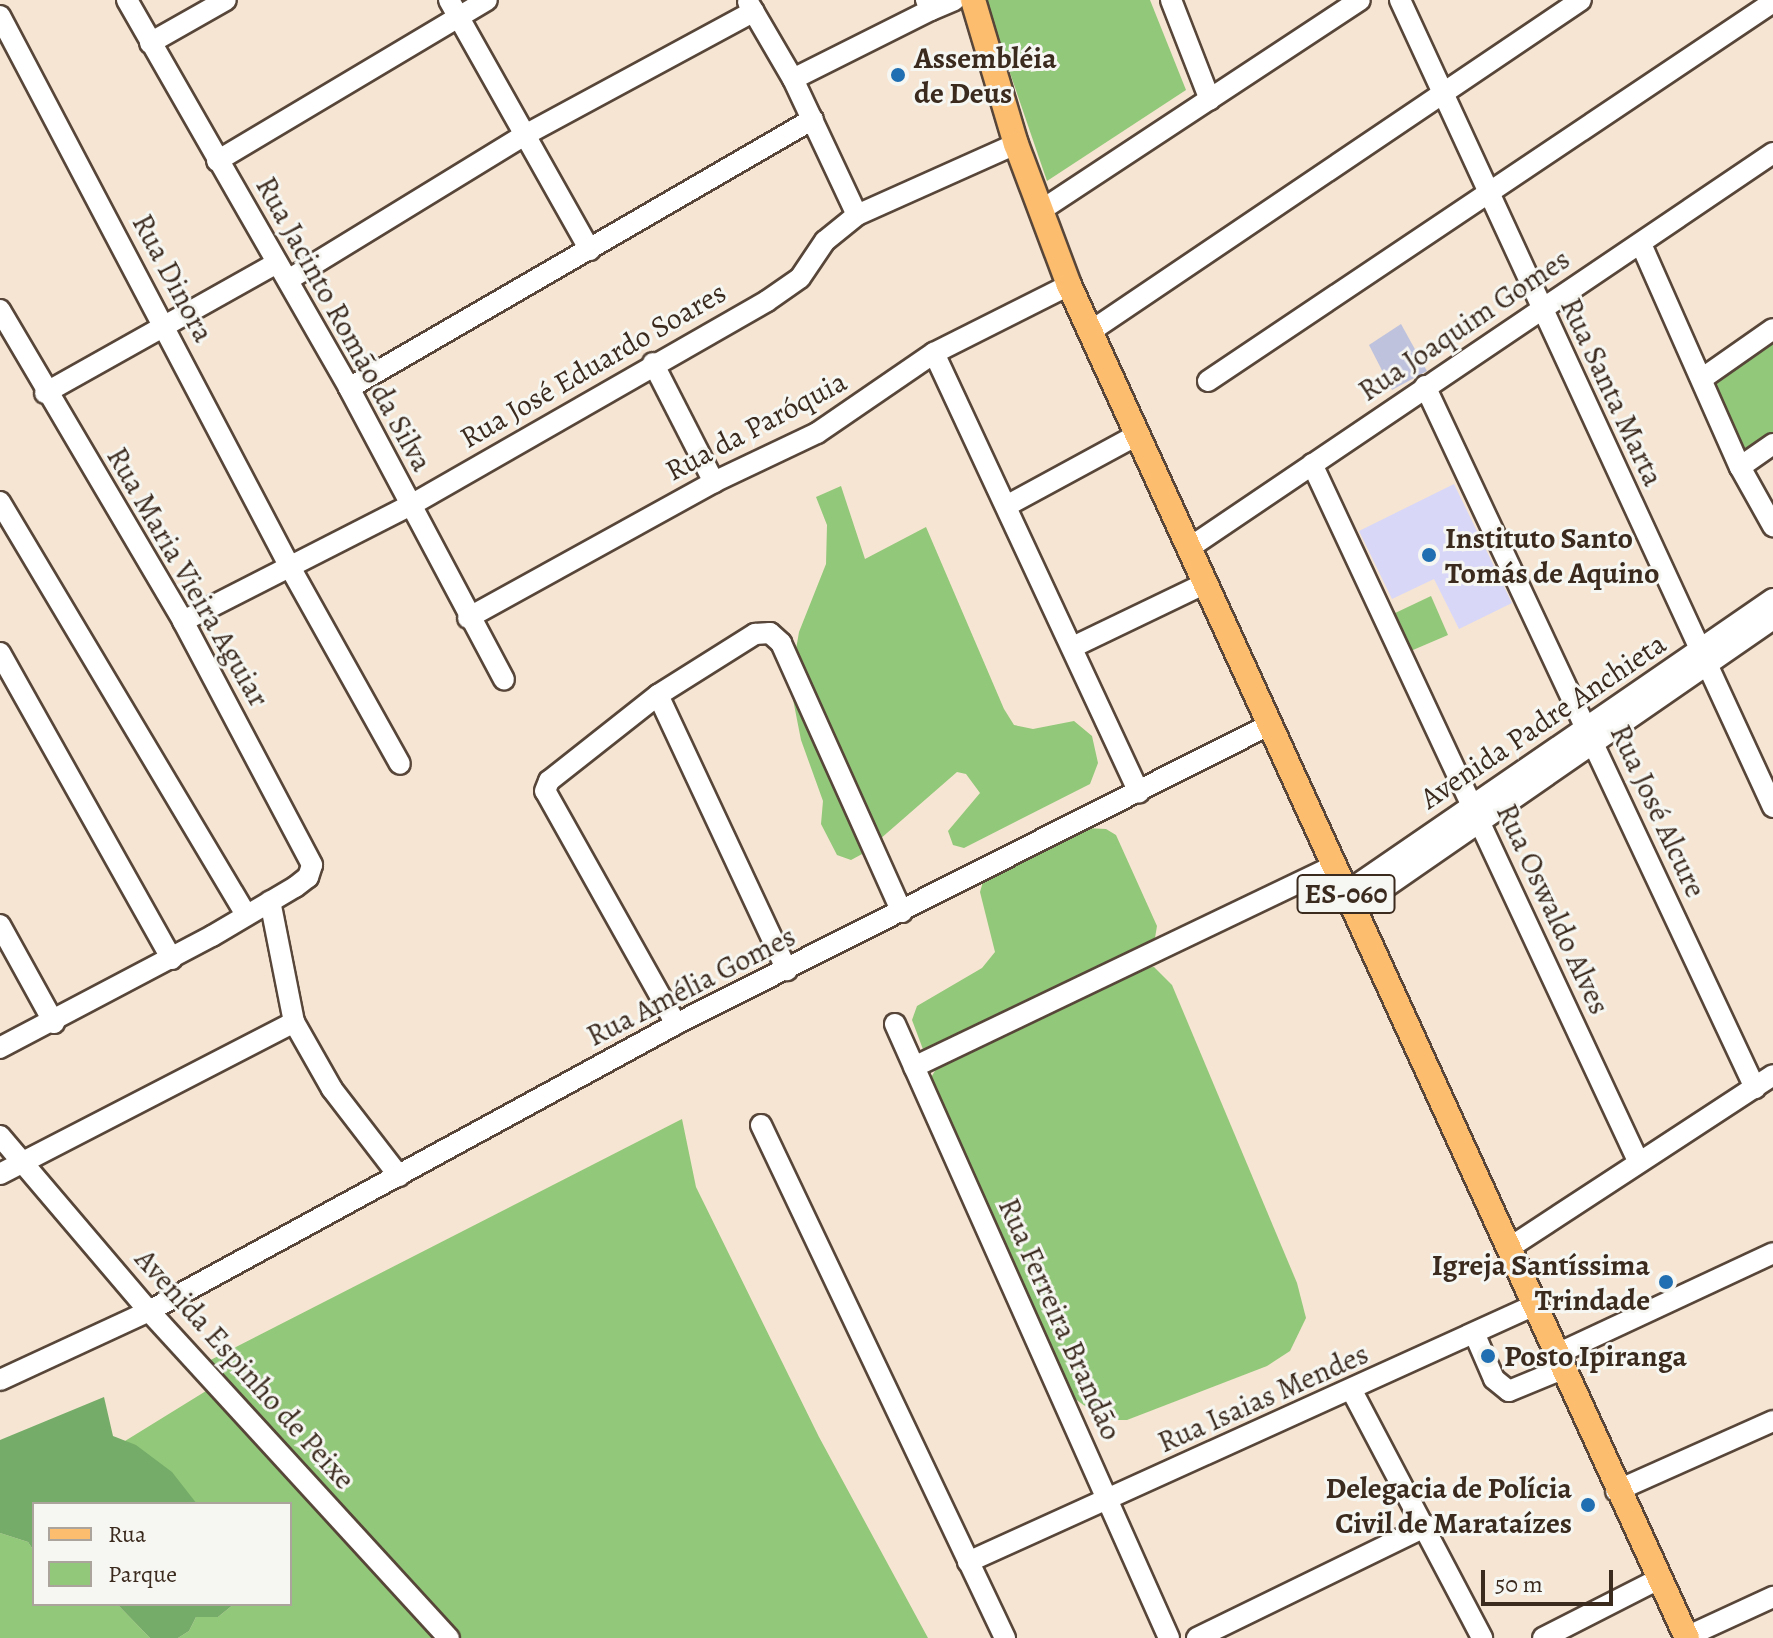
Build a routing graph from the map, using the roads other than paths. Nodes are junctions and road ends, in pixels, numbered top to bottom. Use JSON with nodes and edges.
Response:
{"nodes":[{"id":1,"x":127,"y":0,"type":"edge"},
{"id":2,"x":226,"y":0,"type":"edge"},
{"id":3,"x":487,"y":0,"type":"edge"},
{"id":4,"x":954,"y":0,"type":"edge"},
{"id":5,"x":973,"y":0,"type":"edge"},
{"id":6,"x":1171,"y":0,"type":"edge"},
{"id":7,"x":1360,"y":0,"type":"edge"},
{"id":8,"x":1400,"y":0,"type":"edge"},
{"id":9,"x":1581,"y":0,"type":"edge"},
{"id":10,"x":1773,"y":2,"type":"edge"},
{"id":11,"x":750,"y":5,"type":"edge"},
{"id":12,"x":929,"y":5,"type":"edge"},
{"id":13,"x":454,"y":8,"type":"edge"},
{"id":14,"x":0,"y":16,"type":"edge"},
{"id":15,"x":150,"y":43,"type":"junction"},
{"id":16,"x":793,"y":79,"type":"junction"},
{"id":17,"x":1446,"y":93,"type":"junction"},
{"id":18,"x":1210,"y":100,"type":"junction"},
{"id":19,"x":813,"y":119,"type":"junction"},
{"id":20,"x":525,"y":135,"type":"junction"},
{"id":21,"x":1016,"y":144,"type":"junction"},
{"id":22,"x":1773,"y":153,"type":"edge"},
{"id":23,"x":217,"y":161,"type":"junction"},
{"id":24,"x":1491,"y":195,"type":"junction"},
{"id":25,"x":1040,"y":211,"type":"junction"},
{"id":26,"x":857,"y":215,"type":"junction"},
{"id":27,"x":1641,"y":244,"type":"junction"},
{"id":28,"x":590,"y":250,"type":"junction"},
{"id":29,"x":283,"y":271,"type":"junction"},
{"id":30,"x":1069,"y":285,"type":"junction"},
{"id":31,"x":1541,"y":309,"type":"junction"},
{"id":32,"x":0,"y":310,"type":"edge"},
{"id":33,"x":166,"y":329,"type":"junction"},
{"id":34,"x":1773,"y":329,"type":"edge"},
{"id":35,"x":1091,"y":331,"type":"junction"},
{"id":36,"x":934,"y":353,"type":"junction"},
{"id":37,"x":653,"y":363,"type":"junction"},
{"id":38,"x":1703,"y":378,"type":"junction"},
{"id":39,"x":1208,"y":381,"type":"dead end"},
{"id":40,"x":1425,"y":386,"type":"junction"},
{"id":41,"x":349,"y":388,"type":"junction"},
{"id":42,"x":45,"y":393,"type":"junction"},
{"id":43,"x":1137,"y":435,"type":"junction"},
{"id":44,"x":1773,"y":444,"type":"edge"},
{"id":45,"x":1312,"y":464,"type":"junction"},
{"id":46,"x":1740,"y":467,"type":"junction"},
{"id":47,"x":714,"y":482,"type":"junction"},
{"id":48,"x":0,"y":502,"type":"edge"},
{"id":49,"x":411,"y":505,"type":"junction"},
{"id":50,"x":1008,"y":505,"type":"junction"},
{"id":51,"x":1773,"y":526,"type":"edge"},
{"id":52,"x":1189,"y":548,"type":"junction"},
{"id":53,"x":291,"y":569,"type":"junction"},
{"id":54,"x":1204,"y":584,"type":"junction"},
{"id":55,"x":1773,"y":599,"type":"edge"},
{"id":56,"x":468,"y":618,"type":"junction"},
{"id":57,"x":1773,"y":619,"type":"edge"},
{"id":58,"x":183,"y":621,"type":"junction"},
{"id":59,"x":1073,"y":647,"type":"junction"},
{"id":60,"x":0,"y":653,"type":"edge"},
{"id":61,"x":1703,"y":658,"type":"junction"},
{"id":62,"x":504,"y":679,"type":"dead end"},
{"id":63,"x":658,"y":695,"type":"junction"},
{"id":64,"x":1267,"y":726,"type":"junction"},
{"id":65,"x":1589,"y":736,"type":"junction"},
{"id":66,"x":400,"y":764,"type":"dead end"},
{"id":67,"x":1139,"y":793,"type":"junction"},
{"id":68,"x":1773,"y":807,"type":"edge"},
{"id":69,"x":1474,"y":813,"type":"junction"},
{"id":70,"x":1333,"y":866,"type":"junction"},
{"id":71,"x":270,"y":901,"type":"junction"},
{"id":72,"x":1350,"y":901,"type":"junction"},
{"id":73,"x":902,"y":912,"type":"junction"},
{"id":74,"x":246,"y":915,"type":"junction"},
{"id":75,"x":0,"y":925,"type":"edge"},
{"id":76,"x":172,"y":959,"type":"junction"},
{"id":77,"x":787,"y":970,"type":"junction"},
{"id":78,"x":294,"y":1022,"type":"junction"},
{"id":79,"x":54,"y":1023,"type":"junction"},
{"id":80,"x":676,"y":1024,"type":"junction"},
{"id":81,"x":895,"y":1024,"type":"dead end"},
{"id":82,"x":0,"y":1048,"type":"edge"},
{"id":83,"x":914,"y":1067,"type":"junction"},
{"id":84,"x":1773,"y":1075,"type":"edge"},
{"id":85,"x":1755,"y":1088,"type":"junction"},
{"id":86,"x":761,"y":1125,"type":"dead end"},
{"id":87,"x":0,"y":1136,"type":"edge"},
{"id":88,"x":1638,"y":1161,"type":"junction"},
{"id":89,"x":22,"y":1162,"type":"junction"},
{"id":90,"x":0,"y":1174,"type":"edge"},
{"id":91,"x":399,"y":1176,"type":"junction"},
{"id":92,"x":1512,"y":1246,"type":"junction"},
{"id":93,"x":1773,"y":1253,"type":"edge"},
{"id":94,"x":1537,"y":1304,"type":"junction"},
{"id":95,"x":149,"y":1311,"type":"junction"},
{"id":96,"x":1475,"y":1335,"type":"junction"},
{"id":97,"x":1562,"y":1361,"type":"junction"},
{"id":98,"x":0,"y":1380,"type":"edge"},
{"id":99,"x":1352,"y":1391,"type":"junction"},
{"id":100,"x":1773,"y":1421,"type":"edge"},
{"id":101,"x":1616,"y":1491,"type":"junction"},
{"id":102,"x":1109,"y":1500,"type":"junction"},
{"id":103,"x":1427,"y":1526,"type":"junction"},
{"id":104,"x":968,"y":1562,"type":"junction"},
{"id":105,"x":1657,"y":1580,"type":"junction"},
{"id":106,"x":1773,"y":1597,"type":"edge"},
{"id":107,"x":1686,"y":1637,"type":"edge"},
{"id":108,"x":449,"y":1638,"type":"edge"},
{"id":109,"x":1005,"y":1638,"type":"edge"},
{"id":110,"x":1169,"y":1638,"type":"edge"},
{"id":111,"x":1197,"y":1638,"type":"edge"},
{"id":112,"x":1482,"y":1638,"type":"edge"},
{"id":113,"x":1543,"y":1638,"type":"edge"}],
"edges":[{"from":1,"to":15,"type":"street","name":"Rua Jacinto Romão da Silva"},
{"from":2,"to":15,"type":"street"},
{"from":3,"to":13,"type":"street"},
{"from":4,"to":12,"type":"street"},
{"from":5,"to":21,"type":"main road","number":"ES-060"},
{"from":6,"to":18,"type":"street"},
{"from":7,"to":18,"type":"street"},
{"from":8,"to":17,"type":"street","name":"Rua Santa Marta"},
{"from":9,"to":17,"type":"street"},
{"from":10,"to":24,"type":"street"},
{"from":11,"to":16,"type":"street"},
{"from":11,"to":20,"type":"street"},
{"from":12,"to":16,"type":"street"},
{"from":13,"to":20,"type":"street"},
{"from":13,"to":23,"type":"street"},
{"from":14,"to":33,"type":"street","name":"Rua Dinora"},
{"from":15,"to":23,"type":"street","name":"Rua Jacinto Romão da Silva"},
{"from":16,"to":19,"type":"street"},
{"from":17,"to":24,"type":"street","name":"Rua Santa Marta"},
{"from":17,"to":35,"type":"street"},
{"from":18,"to":25,"type":"street"},
{"from":19,"to":26,"type":"street"},
{"from":19,"to":28,"type":"street"},
{"from":20,"to":28,"type":"street"},
{"from":20,"to":29,"type":"street"},
{"from":21,"to":25,"type":"main road","number":"ES-060"},
{"from":21,"to":26,"type":"street","name":"Rua José Eduardo Soares"},
{"from":22,"to":27,"type":"street","name":"Rua Joaquim Gomes"},
{"from":23,"to":29,"type":"street","name":"Rua Jacinto Romão da Silva"},
{"from":24,"to":31,"type":"street","name":"Rua Santa Marta"},
{"from":24,"to":39,"type":"street"},
{"from":25,"to":30,"type":"main road","number":"ES-060"},
{"from":26,"to":37,"type":"street","name":"Rua José Eduardo Soares"},
{"from":27,"to":31,"type":"street","name":"Rua Joaquim Gomes"},
{"from":27,"to":38,"type":"street"},
{"from":28,"to":41,"type":"street"},
{"from":29,"to":33,"type":"street"},
{"from":29,"to":41,"type":"street","name":"Rua Jacinto Romão da Silva"},
{"from":30,"to":35,"type":"main road","number":"ES-060"},
{"from":30,"to":36,"type":"street","name":"Rua da Paróquia"},
{"from":31,"to":40,"type":"street","name":"Rua Joaquim Gomes"},
{"from":31,"to":61,"type":"street","name":"Rua Santa Marta"},
{"from":32,"to":42,"type":"street","name":"Rua Maria Vieira Aguiar"},
{"from":33,"to":42,"type":"street"},
{"from":33,"to":53,"type":"street","name":"Rua Dinora"},
{"from":34,"to":38,"type":"street"},
{"from":35,"to":43,"type":"main road","number":"ES-060"},
{"from":36,"to":47,"type":"street","name":"Rua da Paróquia"},
{"from":36,"to":50,"type":"street"},
{"from":37,"to":47,"type":"street"},
{"from":37,"to":49,"type":"street","name":"Rua José Eduardo Soares"},
{"from":38,"to":46,"type":"street"},
{"from":40,"to":45,"type":"street","name":"Rua Joaquim Gomes"},
{"from":40,"to":65,"type":"street","name":"Rua José Alcure"},
{"from":41,"to":49,"type":"street","name":"Rua Jacinto Romão da Silva"},
{"from":42,"to":58,"type":"street","name":"Rua Maria Vieira Aguiar"},
{"from":43,"to":50,"type":"street"},
{"from":43,"to":52,"type":"main road","number":"ES-060"},
{"from":44,"to":46,"type":"street"},
{"from":45,"to":52,"type":"street","name":"Rua Joaquim Gomes"},
{"from":45,"to":69,"type":"street","name":"Rua Oswaldo Alves"},
{"from":46,"to":51,"type":"street"},
{"from":47,"to":56,"type":"street","name":"Rua da Paróquia"},
{"from":48,"to":74,"type":"street"},
{"from":49,"to":53,"type":"street","name":"Rua José Eduardo Soares"},
{"from":49,"to":56,"type":"street","name":"Rua Jacinto Romão da Silva"},
{"from":50,"to":59,"type":"street"},
{"from":52,"to":54,"type":"main road","number":"ES-060"},
{"from":53,"to":58,"type":"street","name":"Rua José Eduardo Soares"},
{"from":53,"to":66,"type":"street","name":"Rua Dinora"},
{"from":54,"to":59,"type":"street"},
{"from":54,"to":64,"type":"main road","number":"ES-060"},
{"from":55,"to":61,"type":"street","name":"Avenida Padre Anchieta"},
{"from":56,"to":62,"type":"street","name":"Rua Jacinto Romão da Silva"},
{"from":57,"to":61,"type":"street","name":"Avenida Padre Anchieta"},
{"from":58,"to":71,"type":"street","name":"Rua Maria Vieira Aguiar"},
{"from":59,"to":67,"type":"street"},
{"from":60,"to":76,"type":"street"},
{"from":61,"to":65,"type":"street","name":"Avenida Padre Anchieta"},
{"from":61,"to":68,"type":"street","name":"Rua Santa Marta"},
{"from":63,"to":73,"type":"street"},
{"from":63,"to":77,"type":"street"},
{"from":63,"to":80,"type":"street"},
{"from":64,"to":67,"type":"street","name":"Rua Amélia Gomes"},
{"from":64,"to":70,"type":"main road","number":"ES-060"},
{"from":65,"to":69,"type":"street","name":"Avenida Padre Anchieta"},
{"from":65,"to":85,"type":"street","name":"Rua José Alcure"},
{"from":67,"to":73,"type":"street","name":"Rua Amélia Gomes"},
{"from":69,"to":72,"type":"street","name":"Avenida Padre Anchieta"},
{"from":69,"to":88,"type":"street","name":"Rua Oswaldo Alves"},
{"from":70,"to":72,"type":"main road","number":"ES-060"},
{"from":70,"to":83,"type":"street"},
{"from":71,"to":74,"type":"street"},
{"from":71,"to":78,"type":"street"},
{"from":72,"to":92,"type":"main road","number":"ES-060"},
{"from":73,"to":77,"type":"street","name":"Rua Amélia Gomes"},
{"from":74,"to":76,"type":"street"},
{"from":75,"to":79,"type":"street"},
{"from":76,"to":79,"type":"street"},
{"from":77,"to":80,"type":"street","name":"Rua Amélia Gomes"},
{"from":78,"to":89,"type":"street"},
{"from":78,"to":91,"type":"street"},
{"from":79,"to":82,"type":"street"},
{"from":80,"to":91,"type":"street","name":"Rua Amélia Gomes"},
{"from":81,"to":83,"type":"street","name":"Rua Ferreira Brandão"},
{"from":83,"to":102,"type":"street","name":"Rua Ferreira Brandão"},
{"from":84,"to":85,"type":"street"},
{"from":85,"to":88,"type":"street"},
{"from":86,"to":104,"type":"street"},
{"from":87,"to":89,"type":"street","name":"Avenida Espinho de Peixe"},
{"from":88,"to":92,"type":"street"},
{"from":89,"to":90,"type":"street"},
{"from":89,"to":95,"type":"street","name":"Avenida Espinho de Peixe"},
{"from":91,"to":95,"type":"street","name":"Rua Amélia Gomes"},
{"from":92,"to":94,"type":"main road","number":"ES-060"},
{"from":93,"to":97,"type":"street"},
{"from":94,"to":96,"type":"street","name":"Rua Isaias Mendes"},
{"from":94,"to":97,"type":"main road","number":"ES-060"},
{"from":95,"to":98,"type":"street","name":"Rua Amélia Gomes"},
{"from":95,"to":108,"type":"street","name":"Avenida Espinho de Peixe"},
{"from":96,"to":97,"type":"street"},
{"from":96,"to":99,"type":"street","name":"Rua Isaias Mendes"},
{"from":97,"to":101,"type":"main road","number":"ES-060"},
{"from":99,"to":102,"type":"street","name":"Rua Isaias Mendes"},
{"from":99,"to":103,"type":"street"},
{"from":100,"to":101,"type":"street"},
{"from":101,"to":105,"type":"main road","number":"ES-060"},
{"from":102,"to":104,"type":"street","name":"Rua Isaias Mendes"},
{"from":102,"to":110,"type":"street","name":"Rua Ferreira Brandão"},
{"from":103,"to":111,"type":"street"},
{"from":103,"to":112,"type":"street"},
{"from":104,"to":109,"type":"street"},
{"from":105,"to":107,"type":"main road","number":"ES-060"},
{"from":105,"to":113,"type":"street"},
{"from":106,"to":107,"type":"street"}]}
